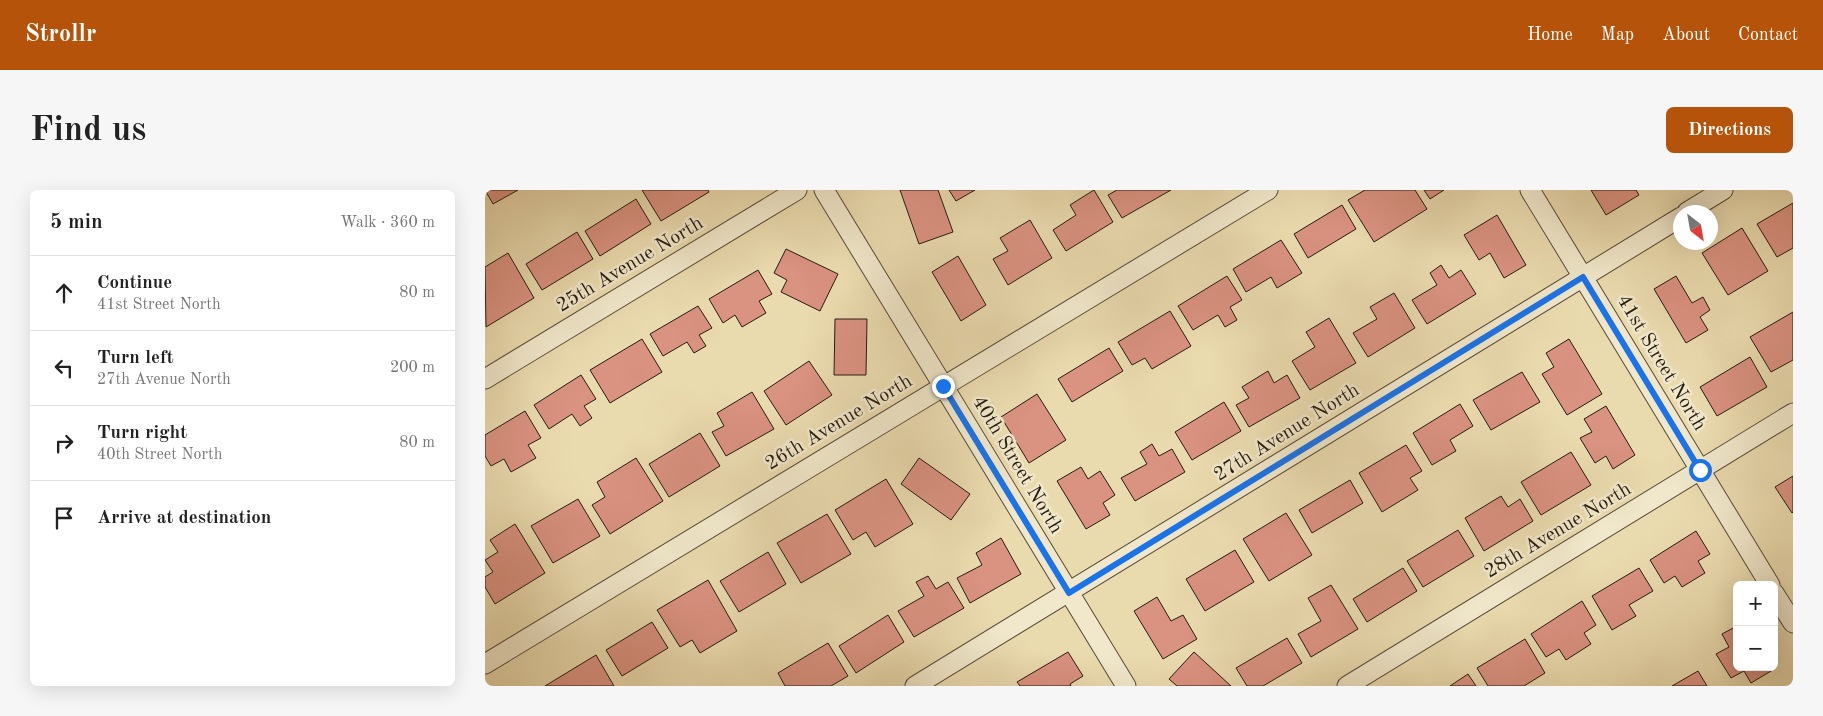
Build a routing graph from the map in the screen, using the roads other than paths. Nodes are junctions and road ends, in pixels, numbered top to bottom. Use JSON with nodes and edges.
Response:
{"nodes":[{"id":1,"x":797,"y":190,"type":"edge"},
{"id":2,"x":824,"y":190,"type":"edge"},
{"id":3,"x":1267,"y":190,"type":"edge"},
{"id":4,"x":1530,"y":190,"type":"edge"},
{"id":5,"x":1723,"y":190,"type":"edge"},
{"id":6,"x":1698,"y":205,"type":"edge"},
{"id":7,"x":1673,"y":222,"type":"edge"},
{"id":8,"x":1583,"y":277,"type":"junction"},
{"id":9,"x":485,"y":379,"type":"edge"},
{"id":10,"x":943,"y":386,"type":"junction"},
{"id":11,"x":1793,"y":413,"type":"edge"},
{"id":12,"x":1700,"y":470,"type":"junction"},
{"id":13,"x":1767,"y":581,"type":"edge"},
{"id":14,"x":1069,"y":593,"type":"junction"},
{"id":15,"x":1778,"y":599,"type":"edge"},
{"id":16,"x":1793,"y":624,"type":"edge"},
{"id":17,"x":485,"y":664,"type":"edge"},
{"id":18,"x":915,"y":686,"type":"edge"},
{"id":19,"x":1126,"y":686,"type":"edge"},
{"id":20,"x":1347,"y":686,"type":"edge"}],
"edges":[{"from":1,"to":9,"type":"street","name":"25th Avenue North"},
{"from":2,"to":10,"type":"street","name":"40th Street North"},
{"from":3,"to":10,"type":"street","name":"26th Avenue North"},
{"from":4,"to":8,"type":"street","name":"41st Street North"},
{"from":5,"to":6,"type":"street"},
{"from":7,"to":8,"type":"street","name":"27th Avenue North"},
{"from":8,"to":12,"type":"street","name":"41st Street North"},
{"from":8,"to":14,"type":"street","name":"27th Avenue North"},
{"from":10,"to":14,"type":"street","name":"40th Street North"},
{"from":10,"to":17,"type":"street","name":"26th Avenue North"},
{"from":11,"to":12,"type":"street","name":"28th Avenue North"},
{"from":12,"to":13,"type":"street","name":"41st Street North"},
{"from":12,"to":20,"type":"street","name":"28th Avenue North"},
{"from":14,"to":18,"type":"street","name":"27th Avenue North"},
{"from":14,"to":19,"type":"street","name":"40th Street North"},
{"from":15,"to":16,"type":"street"}]}
